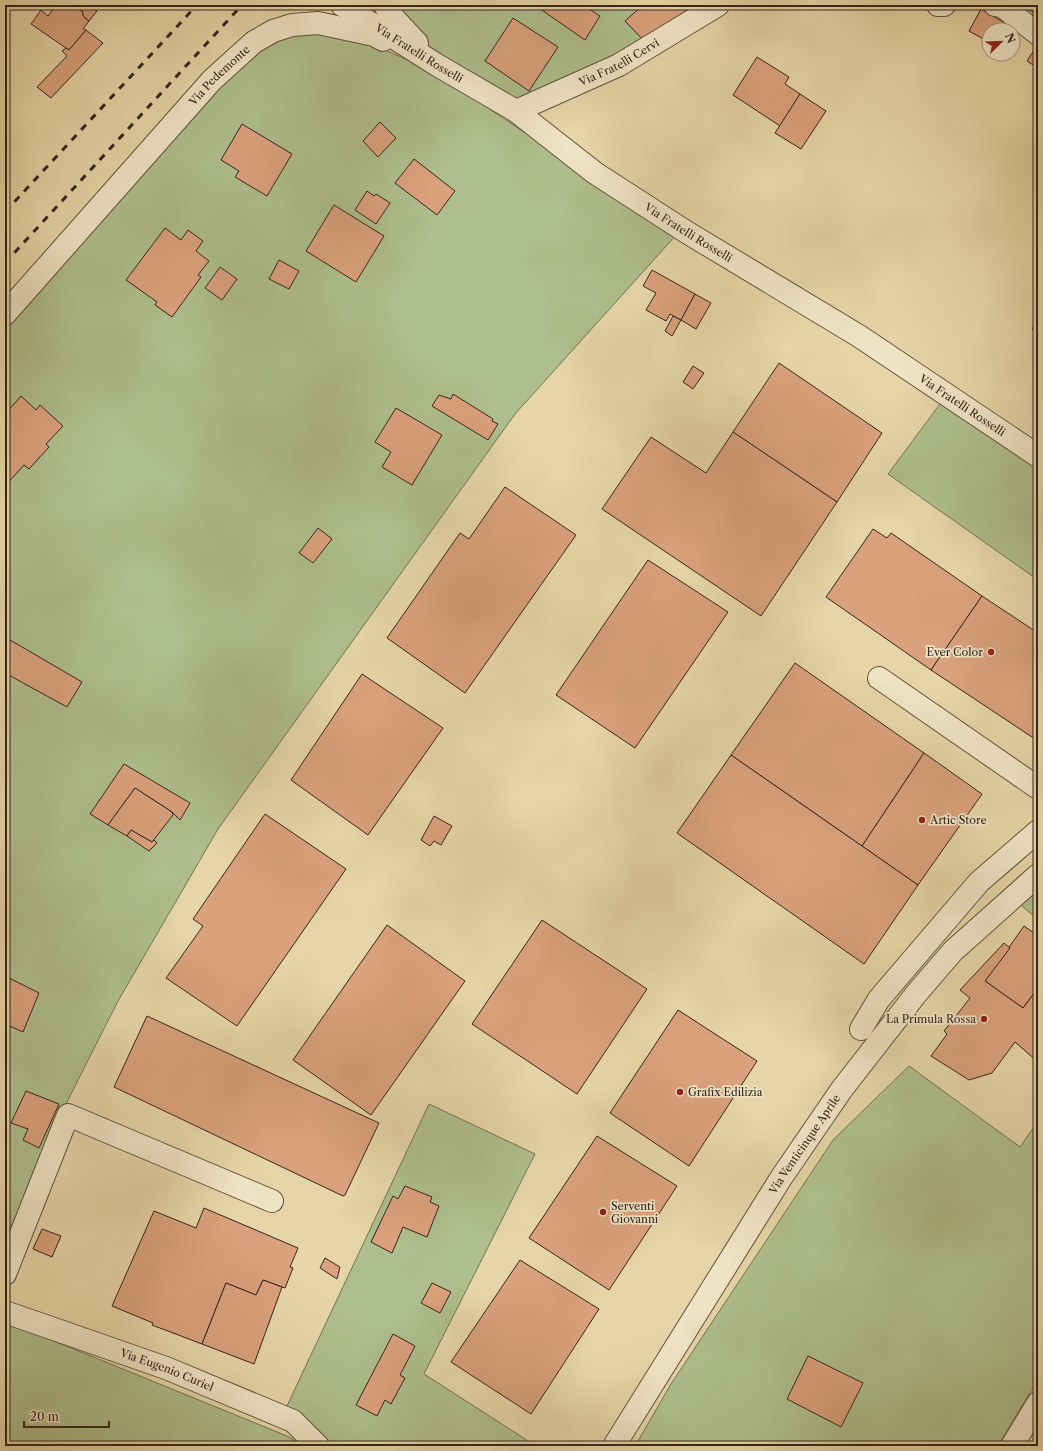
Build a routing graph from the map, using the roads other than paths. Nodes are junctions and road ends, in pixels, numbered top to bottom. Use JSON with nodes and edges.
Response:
{"nodes":[{"id":1,"x":342,"y":5,"type":"edge"},
{"id":2,"x":384,"y":5,"type":"edge"},
{"id":3,"x":718,"y":5,"type":"edge"},
{"id":4,"x":938,"y":5,"type":"edge"},
{"id":5,"x":944,"y":5,"type":"edge"},
{"id":6,"x":995,"y":5,"type":"edge"},
{"id":7,"x":1038,"y":34,"type":"edge"},
{"id":8,"x":436,"y":65,"type":"junction"},
{"id":9,"x":516,"y":111,"type":"junction"},
{"id":10,"x":5,"y":314,"type":"edge"},
{"id":11,"x":1038,"y":456,"type":"edge"},
{"id":12,"x":879,"y":678,"type":"dead end"},
{"id":13,"x":1038,"y":788,"type":"edge"},
{"id":14,"x":1038,"y":831,"type":"edge"},
{"id":15,"x":1038,"y":875,"type":"edge"},
{"id":16,"x":861,"y":1030,"type":"dead end"},
{"id":17,"x":272,"y":1201,"type":"dead end"},
{"id":18,"x":5,"y":1274,"type":"edge"},
{"id":19,"x":5,"y":1312,"type":"edge"},
{"id":20,"x":1038,"y":1403,"type":"edge"},
{"id":21,"x":318,"y":1446,"type":"edge"},
{"id":22,"x":614,"y":1446,"type":"edge"},
{"id":23,"x":1012,"y":1446,"type":"edge"}],
"edges":[{"from":1,"to":8,"type":"street","name":"Via Fratelli Rosselli"},
{"from":2,"to":8,"type":"street"},
{"from":3,"to":9,"type":"street","name":"Via Fratelli Cervi"},
{"from":4,"to":5,"type":"street"},
{"from":6,"to":7,"type":"street"},
{"from":8,"to":9,"type":"street","name":"Via Fratelli Rosselli"},
{"from":8,"to":10,"type":"street","name":"Via Pedemonte"},
{"from":9,"to":11,"type":"street","name":"Via Fratelli Rosselli"},
{"from":12,"to":13,"type":"street"},
{"from":14,"to":16,"type":"street"},
{"from":15,"to":22,"type":"street","name":"Via Venticinque Aprile"},
{"from":17,"to":18,"type":"street"},
{"from":19,"to":21,"type":"street","name":"Via Eugenio Curiel"},
{"from":20,"to":23,"type":"street"}]}
